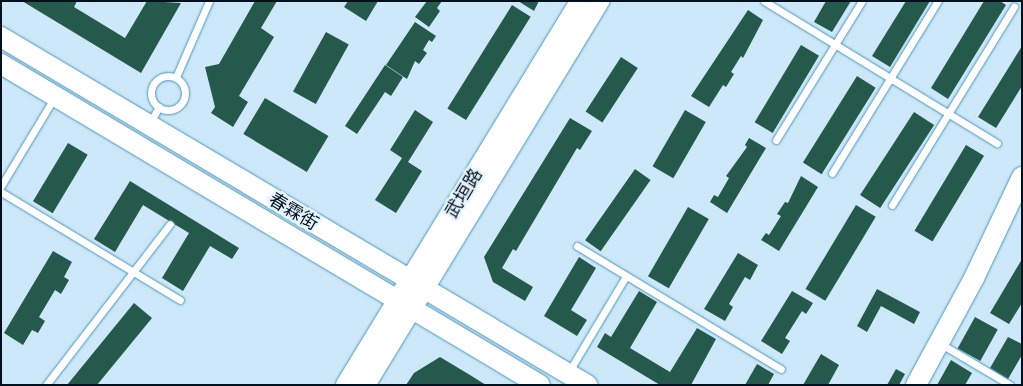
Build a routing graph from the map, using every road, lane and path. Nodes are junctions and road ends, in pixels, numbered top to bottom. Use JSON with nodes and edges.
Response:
{"nodes":[{"id":1,"x":209,"y":1,"type":"edge"},
{"id":2,"x":580,"y":1,"type":"edge"},
{"id":3,"x":599,"y":1,"type":"edge"},
{"id":4,"x":764,"y":1,"type":"edge"},
{"id":5,"x":862,"y":1,"type":"edge"},
{"id":6,"x":938,"y":1,"type":"edge"},
{"id":7,"x":1014,"y":7,"type":"dead end"},
{"id":8,"x":1,"y":36,"type":"edge"},
{"id":9,"x":835,"y":44,"type":"junction"},
{"id":10,"x":1,"y":64,"type":"edge"},
{"id":11,"x":176,"y":77,"type":"junction"},
{"id":12,"x":891,"y":78,"type":"junction"},
{"id":13,"x":55,"y":96,"type":"junction"},
{"id":14,"x":948,"y":113,"type":"junction"},
{"id":15,"x":154,"y":116,"type":"junction"},
{"id":16,"x":776,"y":140,"type":"dead end"},
{"id":17,"x":997,"y":143,"type":"dead end"},
{"id":18,"x":832,"y":173,"type":"dead end"},
{"id":19,"x":1022,"y":177,"type":"edge"},
{"id":20,"x":1,"y":186,"type":"edge"},
{"id":21,"x":1,"y":192,"type":"edge"},
{"id":22,"x":892,"y":205,"type":"dead end"},
{"id":23,"x":170,"y":224,"type":"dead end"},
{"id":24,"x":577,"y":246,"type":"dead end"},
{"id":25,"x":133,"y":272,"type":"junction"},
{"id":26,"x":626,"y":276,"type":"junction"},
{"id":27,"x":417,"y":284,"type":"junction"},
{"id":28,"x":180,"y":300,"type":"dead end"},
{"id":29,"x":405,"y":304,"type":"junction"},
{"id":30,"x":939,"y":343,"type":"junction"},
{"id":31,"x":781,"y":369,"type":"dead end"},
{"id":32,"x":568,"y":374,"type":"junction"},
{"id":33,"x":46,"y":385,"type":"edge"},
{"id":34,"x":346,"y":385,"type":"edge"},
{"id":35,"x":365,"y":385,"type":"edge"},
{"id":36,"x":540,"y":385,"type":"edge"},
{"id":37,"x":587,"y":385,"type":"edge"},
{"id":38,"x":916,"y":385,"type":"edge"},
{"id":39,"x":1010,"y":385,"type":"edge"}],
"edges":[{"from":1,"to":11,"type":"lane"},
{"from":2,"to":27,"type":"main road","name":"武垣路"},
{"from":3,"to":27,"type":"main road","name":"武垣路"},
{"from":4,"to":9,"type":"lane"},
{"from":5,"to":9,"type":"lane"},
{"from":6,"to":12,"type":"lane"},
{"from":7,"to":14,"type":"lane"},
{"from":8,"to":15,"type":"main road","name":"春霖街"},
{"from":9,"to":12,"type":"lane"},
{"from":9,"to":16,"type":"lane"},
{"from":10,"to":13,"type":"main road","name":"春霖街"},
{"from":11,"to":15,"type":"lane"},
{"from":11,"to":15,"type":"lane"},
{"from":12,"to":14,"type":"lane"},
{"from":12,"to":18,"type":"lane"},
{"from":13,"to":20,"type":"lane"},
{"from":13,"to":29,"type":"main road","name":"春霖街"},
{"from":14,"to":17,"type":"lane"},
{"from":14,"to":22,"type":"lane"},
{"from":15,"to":27,"type":"main road","name":"春霖街"},
{"from":19,"to":30,"type":"main road"},
{"from":21,"to":25,"type":"lane"},
{"from":23,"to":25,"type":"lane"},
{"from":24,"to":26,"type":"lane"},
{"from":25,"to":28,"type":"lane"},
{"from":25,"to":33,"type":"lane"},
{"from":26,"to":31,"type":"lane"},
{"from":26,"to":32,"type":"lane"},
{"from":27,"to":29,"type":"main road","name":"武垣路"},
{"from":27,"to":32,"type":"main road","name":"春霖街"},
{"from":29,"to":34,"type":"main road","name":"武垣路"},
{"from":29,"to":35,"type":"main road","name":"武垣路"},
{"from":29,"to":36,"type":"main road","name":"春霖街"},
{"from":30,"to":38,"type":"main road"},
{"from":30,"to":39,"type":"lane"},
{"from":32,"to":37,"type":"main road","name":"春霖街"}]}
